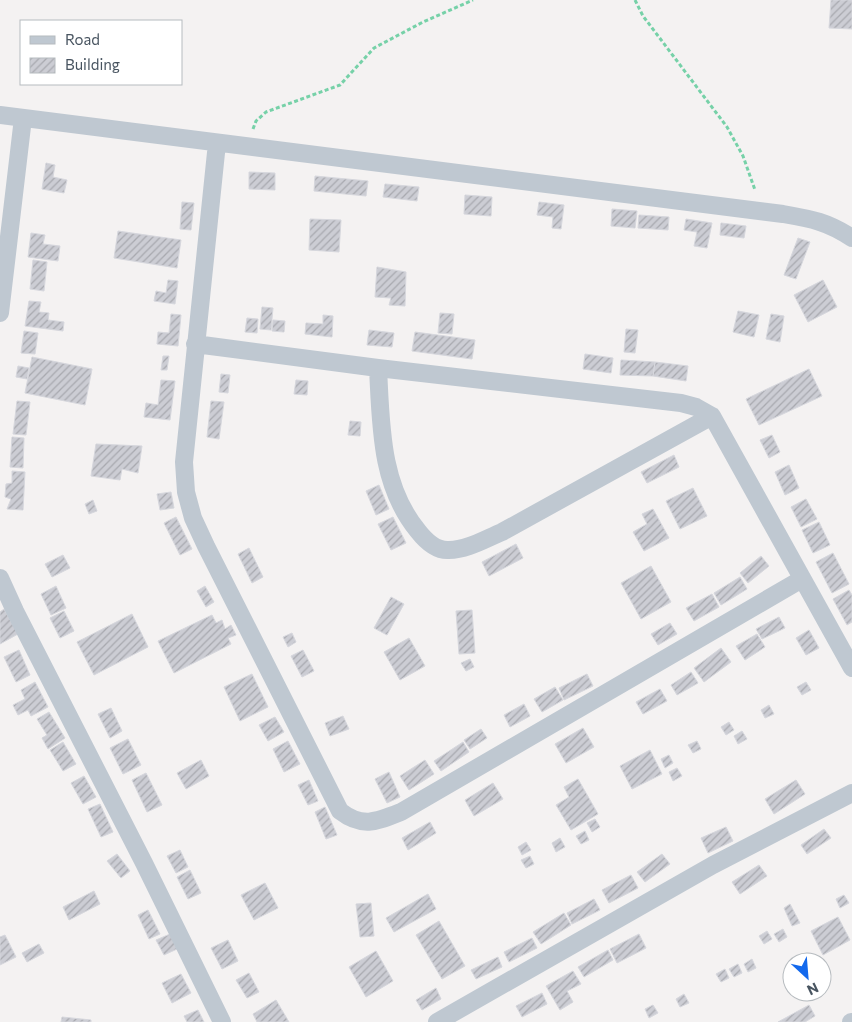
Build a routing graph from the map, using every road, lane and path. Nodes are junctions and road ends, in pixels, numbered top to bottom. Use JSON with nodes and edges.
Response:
{"nodes":[{"id":1,"x":473,"y":0,"type":"edge"},
{"id":2,"x":634,"y":0,"type":"edge"},
{"id":3,"x":0,"y":115,"type":"edge"},
{"id":4,"x":23,"y":118,"type":"junction"},
{"id":5,"x":217,"y":143,"type":"junction"},
{"id":6,"x":249,"y":146,"type":"junction"},
{"id":7,"x":762,"y":211,"type":"junction"},
{"id":8,"x":852,"y":238,"type":"edge"},
{"id":9,"x":0,"y":313,"type":"edge"},
{"id":10,"x":196,"y":344,"type":"junction"},
{"id":11,"x":378,"y":368,"type":"junction"},
{"id":12,"x":712,"y":416,"type":"junction"},
{"id":13,"x":0,"y":578,"type":"edge"},
{"id":14,"x":802,"y":579,"type":"junction"},
{"id":15,"x":852,"y":668,"type":"edge"},
{"id":16,"x":852,"y":793,"type":"edge"},
{"id":17,"x":222,"y":1022,"type":"edge"},
{"id":18,"x":437,"y":1022,"type":"edge"}],
"edges":[{"from":1,"to":6,"type":"path"},
{"from":2,"to":7,"type":"path"},
{"from":3,"to":4,"type":"street"},
{"from":4,"to":5,"type":"street"},
{"from":4,"to":9,"type":"street"},
{"from":5,"to":6,"type":"street"},
{"from":5,"to":10,"type":"street"},
{"from":6,"to":7,"type":"street"},
{"from":7,"to":8,"type":"street"},
{"from":10,"to":11,"type":"street"},
{"from":10,"to":14,"type":"street"},
{"from":11,"to":12,"type":"street"},
{"from":11,"to":12,"type":"street"},
{"from":12,"to":14,"type":"street"},
{"from":13,"to":17,"type":"street"},
{"from":14,"to":15,"type":"street"},
{"from":16,"to":18,"type":"street"}]}
